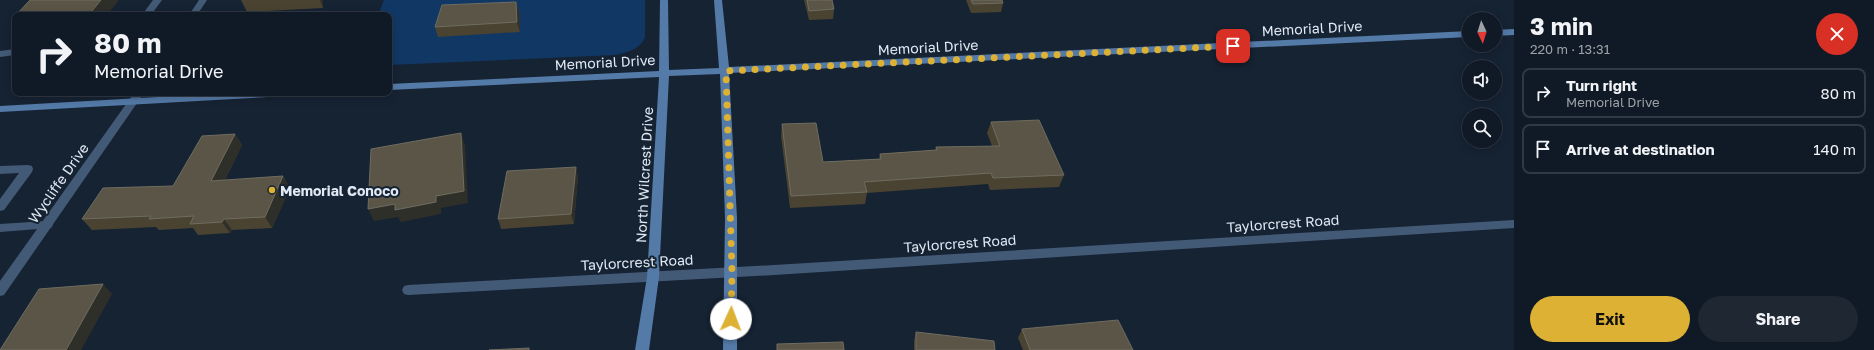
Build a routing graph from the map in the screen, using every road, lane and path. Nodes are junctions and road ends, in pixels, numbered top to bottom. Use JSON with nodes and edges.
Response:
{"nodes":[{"id":1,"x":158,"y":0,"type":"edge"},
{"id":2,"x":203,"y":0,"type":"edge"},
{"id":3,"x":664,"y":0,"type":"edge"},
{"id":4,"x":718,"y":0,"type":"edge"},
{"id":5,"x":148,"y":12,"type":"edge"},
{"id":6,"x":195,"y":12,"type":"edge"},
{"id":7,"x":1514,"y":32,"type":"edge"},
{"id":8,"x":1502,"y":33,"type":"edge"},
{"id":9,"x":1462,"y":34,"type":"edge"},
{"id":10,"x":12,"y":52,"type":"edge"},
{"id":11,"x":0,"y":54,"type":"edge"},
{"id":12,"x":726,"y":71,"type":"junction"},
{"id":13,"x":664,"y":73,"type":"junction"},
{"id":14,"x":392,"y":87,"type":"edge"},
{"id":15,"x":196,"y":96,"type":"edge"},
{"id":16,"x":136,"y":98,"type":"edge"},
{"id":17,"x":0,"y":109,"type":"edge"},
{"id":18,"x":0,"y":170,"type":"edge"},
{"id":19,"x":0,"y":207,"type":"edge"},
{"id":20,"x":1514,"y":224,"type":"edge"},
{"id":21,"x":47,"y":225,"type":"junction"},
{"id":22,"x":0,"y":228,"type":"edge"},
{"id":23,"x":732,"y":272,"type":"junction"},
{"id":24,"x":653,"y":276,"type":"junction"},
{"id":25,"x":408,"y":290,"type":"dead end"},
{"id":26,"x":0,"y":291,"type":"edge"},
{"id":27,"x":642,"y":350,"type":"edge"},
{"id":28,"x":730,"y":350,"type":"edge"}],
"edges":[{"from":1,"to":5,"type":"street"},
{"from":2,"to":6,"type":"street"},
{"from":3,"to":13,"type":"main road","name":"North Wilcrest Drive"},
{"from":4,"to":12,"type":"main road"},
{"from":7,"to":8,"type":"main road"},
{"from":9,"to":12,"type":"main road","name":"Memorial Drive"},
{"from":10,"to":11,"type":"street"},
{"from":12,"to":13,"type":"main road","name":"Memorial Drive"},
{"from":12,"to":23,"type":"main road"},
{"from":13,"to":14,"type":"main road","name":"Memorial Drive"},
{"from":13,"to":24,"type":"main road","name":"North Wilcrest Drive"},
{"from":15,"to":16,"type":"main road"},
{"from":16,"to":17,"type":"main road"},
{"from":16,"to":21,"type":"street","name":"Wycliffe Drive"},
{"from":18,"to":19,"type":"street"},
{"from":20,"to":23,"type":"street","name":"Taylorcrest Road"},
{"from":21,"to":22,"type":"street"},
{"from":21,"to":26,"type":"street","name":"Wycliffe Drive"},
{"from":23,"to":24,"type":"street","name":"Taylorcrest Road"},
{"from":23,"to":28,"type":"main road"},
{"from":24,"to":25,"type":"street","name":"Taylorcrest Road"},
{"from":24,"to":27,"type":"main road","name":"North Wilcrest Drive"}]}
